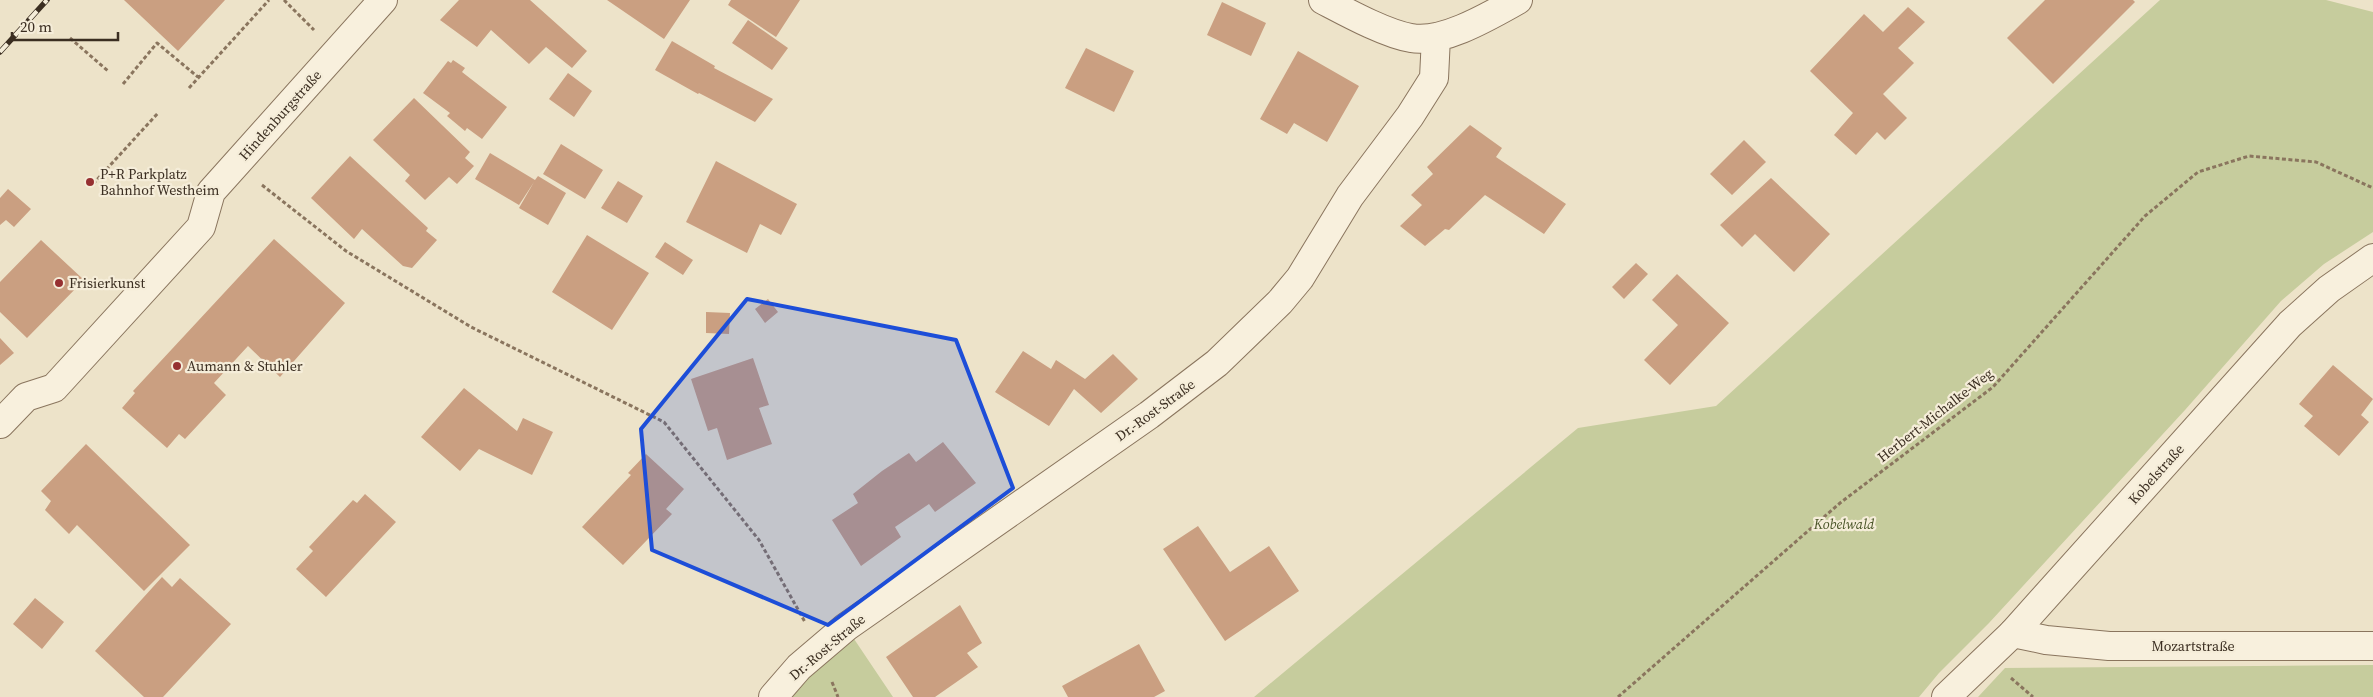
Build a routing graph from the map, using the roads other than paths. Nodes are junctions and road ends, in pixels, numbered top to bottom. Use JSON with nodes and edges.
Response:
{"nodes":[{"id":1,"x":383,"y":0,"type":"edge"},
{"id":2,"x":1323,"y":0,"type":"edge"},
{"id":3,"x":1518,"y":0,"type":"edge"},
{"id":4,"x":1436,"y":36,"type":"junction"},
{"id":5,"x":2373,"y":258,"type":"edge"},
{"id":6,"x":0,"y":424,"type":"edge"},
{"id":7,"x":2013,"y":633,"type":"junction"},
{"id":8,"x":2373,"y":646,"type":"edge"},
{"id":9,"x":773,"y":697,"type":"edge"},
{"id":10,"x":1946,"y":697,"type":"edge"}],
"edges":[{"from":1,"to":6,"type":"street","name":"Hindenburgstraße"},
{"from":2,"to":4,"type":"street"},
{"from":3,"to":4,"type":"street"},
{"from":4,"to":9,"type":"street","name":"Dr.-Rost-Straße"},
{"from":5,"to":7,"type":"street","name":"Kobelstraße"},
{"from":7,"to":8,"type":"street","name":"Mozartstraße"},
{"from":7,"to":10,"type":"street","name":"Kobelstraße"}]}
